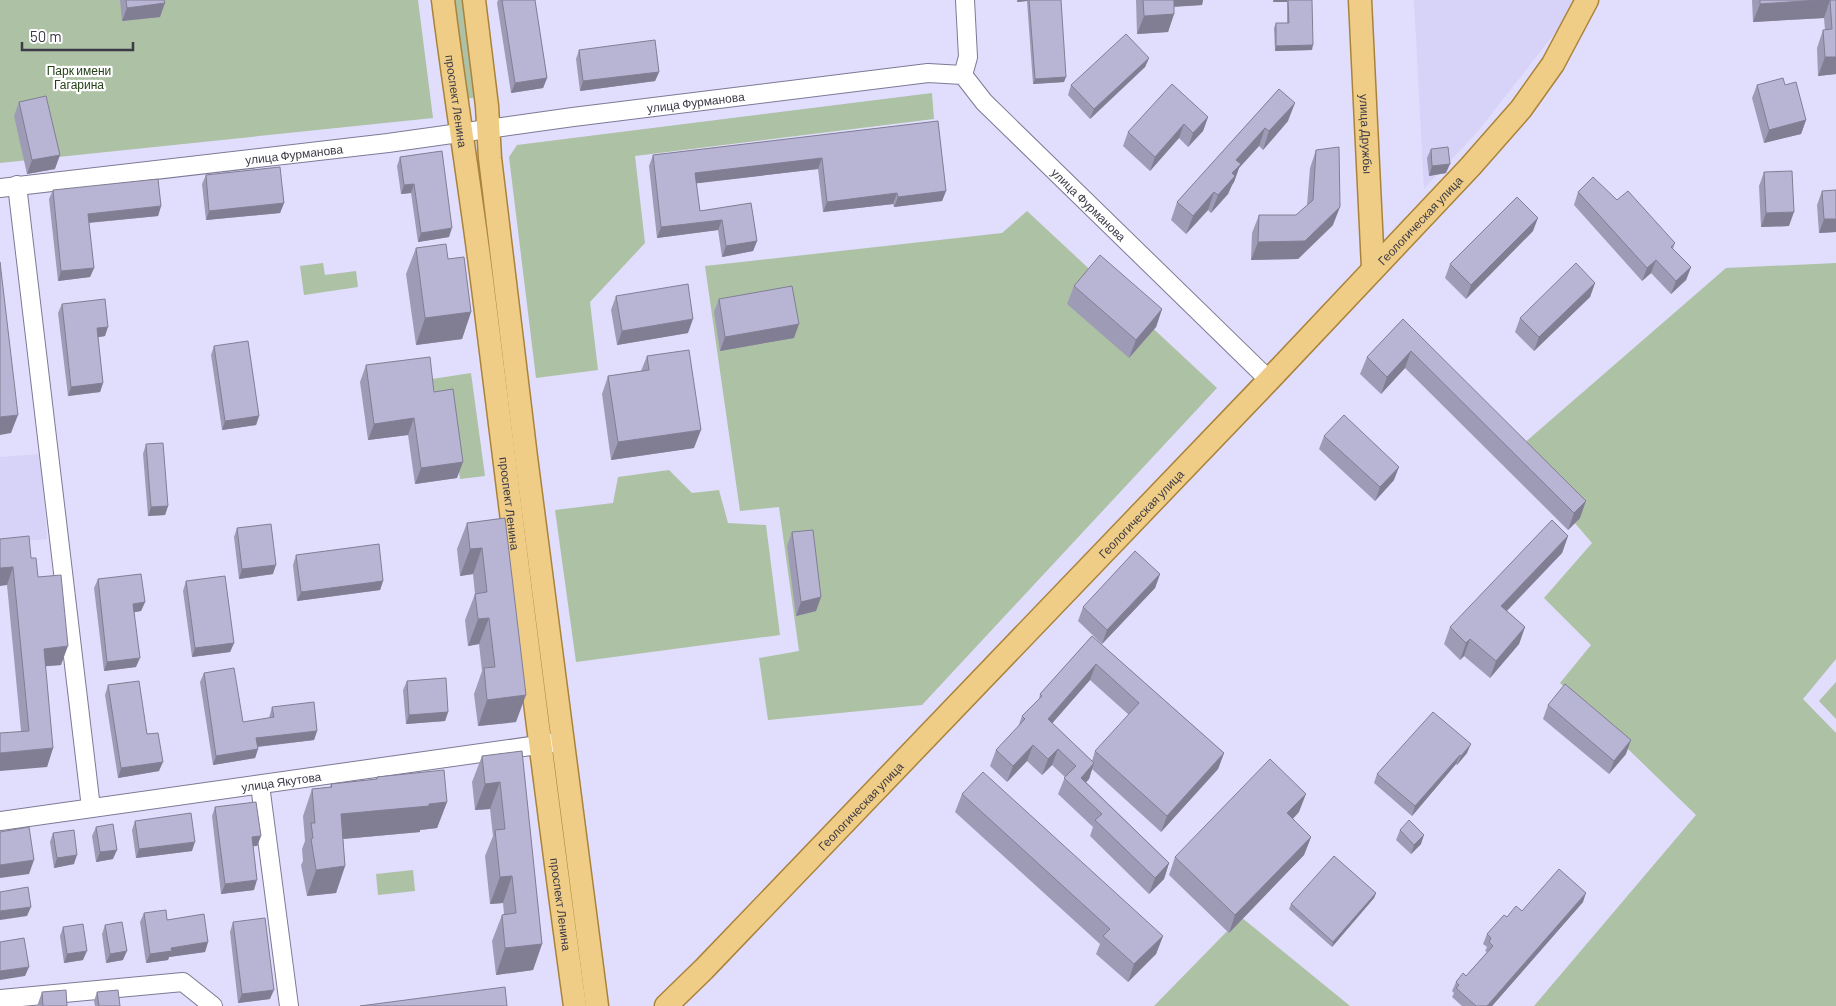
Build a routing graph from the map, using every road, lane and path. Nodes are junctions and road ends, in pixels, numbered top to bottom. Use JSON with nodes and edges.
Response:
{"nodes":[{"id":1,"x":443,"y":0,"type":"edge"},
{"id":2,"x":474,"y":0,"type":"edge"},
{"id":3,"x":966,"y":0,"type":"edge"},
{"id":4,"x":1360,"y":0,"type":"edge"},
{"id":5,"x":1587,"y":0,"type":"edge"},
{"id":6,"x":963,"y":75,"type":"junction"},
{"id":7,"x":489,"y":129,"type":"junction"},
{"id":8,"x":462,"y":133,"type":"junction"},
{"id":9,"x":9,"y":186,"type":"edge"},
{"id":10,"x":1374,"y":268,"type":"junction"},
{"id":11,"x":1270,"y":380,"type":"junction"},
{"id":12,"x":562,"y":742,"type":"junction"},
{"id":13,"x":540,"y":745,"type":"junction"},
{"id":14,"x":260,"y":785,"type":"junction"},
{"id":15,"x":91,"y":808,"type":"junction"},
{"id":16,"x":0,"y":820,"type":"edge"},
{"id":17,"x":0,"y":999,"type":"edge"},
{"id":18,"x":213,"y":1006,"type":"edge"},
{"id":19,"x":289,"y":1006,"type":"edge"},
{"id":20,"x":574,"y":1006,"type":"edge"},
{"id":21,"x":596,"y":1006,"type":"edge"},
{"id":22,"x":666,"y":1006,"type":"edge"}],
"edges":[{"from":1,"to":8,"type":"main road","name":"проспект Ленина"},
{"from":2,"to":7,"type":"main road","name":"проспект Ленина"},
{"from":3,"to":6,"type":"street"},
{"from":4,"to":10,"type":"main road","name":"улица Дружбы"},
{"from":5,"to":10,"type":"main road","name":"Геологическая улица"},
{"from":6,"to":7,"type":"street","name":"улица Фурманова"},
{"from":6,"to":11,"type":"street","name":"улица Фурманова"},
{"from":7,"to":8,"type":"street","name":"улица Фурманова"},
{"from":7,"to":12,"type":"main road","name":"проспект Ленина"},
{"from":8,"to":9,"type":"street","name":"улица Фурманова"},
{"from":8,"to":13,"type":"main road","name":"проспект Ленина"},
{"from":9,"to":15,"type":"street"},
{"from":10,"to":11,"type":"main road","name":"Геологическая улица"},
{"from":11,"to":22,"type":"main road","name":"Геологическая улица"},
{"from":12,"to":13,"type":"street","name":"улица Якутова"},
{"from":12,"to":21,"type":"main road","name":"проспект Ленина"},
{"from":13,"to":14,"type":"street","name":"улица Якутова"},
{"from":13,"to":20,"type":"main road","name":"проспект Ленина"},
{"from":14,"to":15,"type":"street","name":"улица Якутова"},
{"from":14,"to":19,"type":"street"},
{"from":15,"to":16,"type":"street","name":"улица Якутова"},
{"from":17,"to":18,"type":"street"}]}
